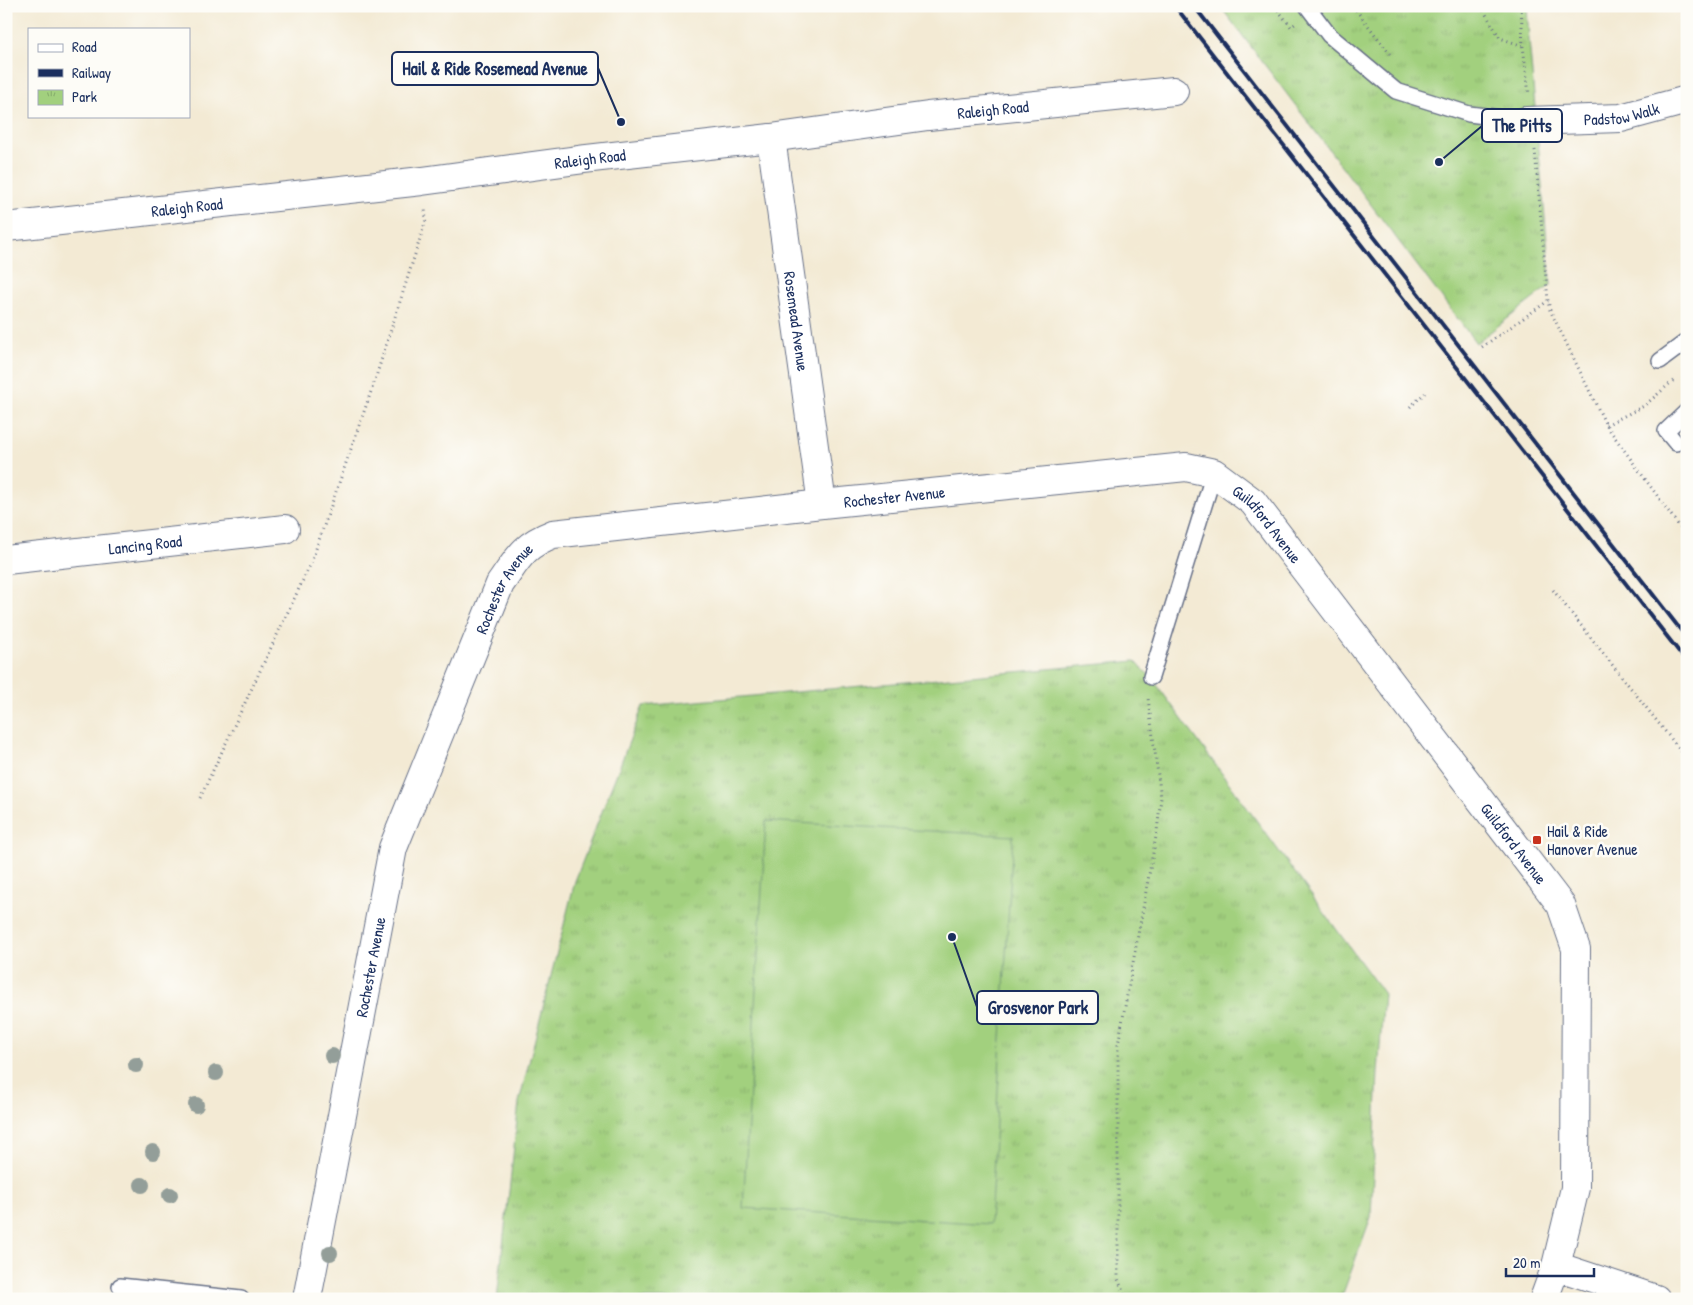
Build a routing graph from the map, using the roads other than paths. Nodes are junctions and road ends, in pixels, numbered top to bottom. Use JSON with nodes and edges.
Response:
{"nodes":[{"id":1,"x":1307,"y":6,"type":"edge"},
{"id":2,"x":1174,"y":91,"type":"dead end"},
{"id":3,"x":1687,"y":100,"type":"edge"},
{"id":4,"x":1529,"y":121,"type":"joint"},
{"id":5,"x":771,"y":138,"type":"junction"},
{"id":6,"x":6,"y":227,"type":"edge"},
{"id":7,"x":1687,"y":341,"type":"edge"},
{"id":8,"x":1660,"y":361,"type":"dead end"},
{"id":9,"x":1687,"y":411,"type":"edge"},
{"id":10,"x":1676,"y":443,"type":"dead end"},
{"id":11,"x":1214,"y":473,"type":"junction"},
{"id":12,"x":822,"y":504,"type":"junction"},
{"id":13,"x":285,"y":529,"type":"dead end"},
{"id":14,"x":6,"y":560,"type":"edge"},
{"id":15,"x":1151,"y":677,"type":"road end"},
{"id":16,"x":1556,"y":1266,"type":"junction"},
{"id":17,"x":120,"y":1286,"type":"dead end"},
{"id":18,"x":241,"y":1299,"type":"edge"},
{"id":19,"x":307,"y":1299,"type":"edge"},
{"id":20,"x":1544,"y":1299,"type":"edge"},
{"id":21,"x":1656,"y":1299,"type":"edge"}],
"edges":[{"from":1,"to":4,"type":"lane"},
{"from":2,"to":5,"type":"street","name":"Raleigh Road"},
{"from":3,"to":4,"type":"street","name":"Padstow Walk"},
{"from":5,"to":6,"type":"street","name":"Raleigh Road"},
{"from":5,"to":12,"type":"street","name":"Rosemead Avenue"},
{"from":7,"to":8,"type":"lane"},
{"from":9,"to":10,"type":"lane"},
{"from":11,"to":12,"type":"street","name":"Rochester Avenue"},
{"from":11,"to":15,"type":"lane"},
{"from":11,"to":16,"type":"street","name":"Guildford Avenue"},
{"from":12,"to":19,"type":"street","name":"Rochester Avenue"},
{"from":13,"to":14,"type":"street","name":"Lancing Road"},
{"from":16,"to":20,"type":"street","name":"Guildford Avenue"},
{"from":16,"to":21,"type":"street"},
{"from":17,"to":18,"type":"lane"}]}
